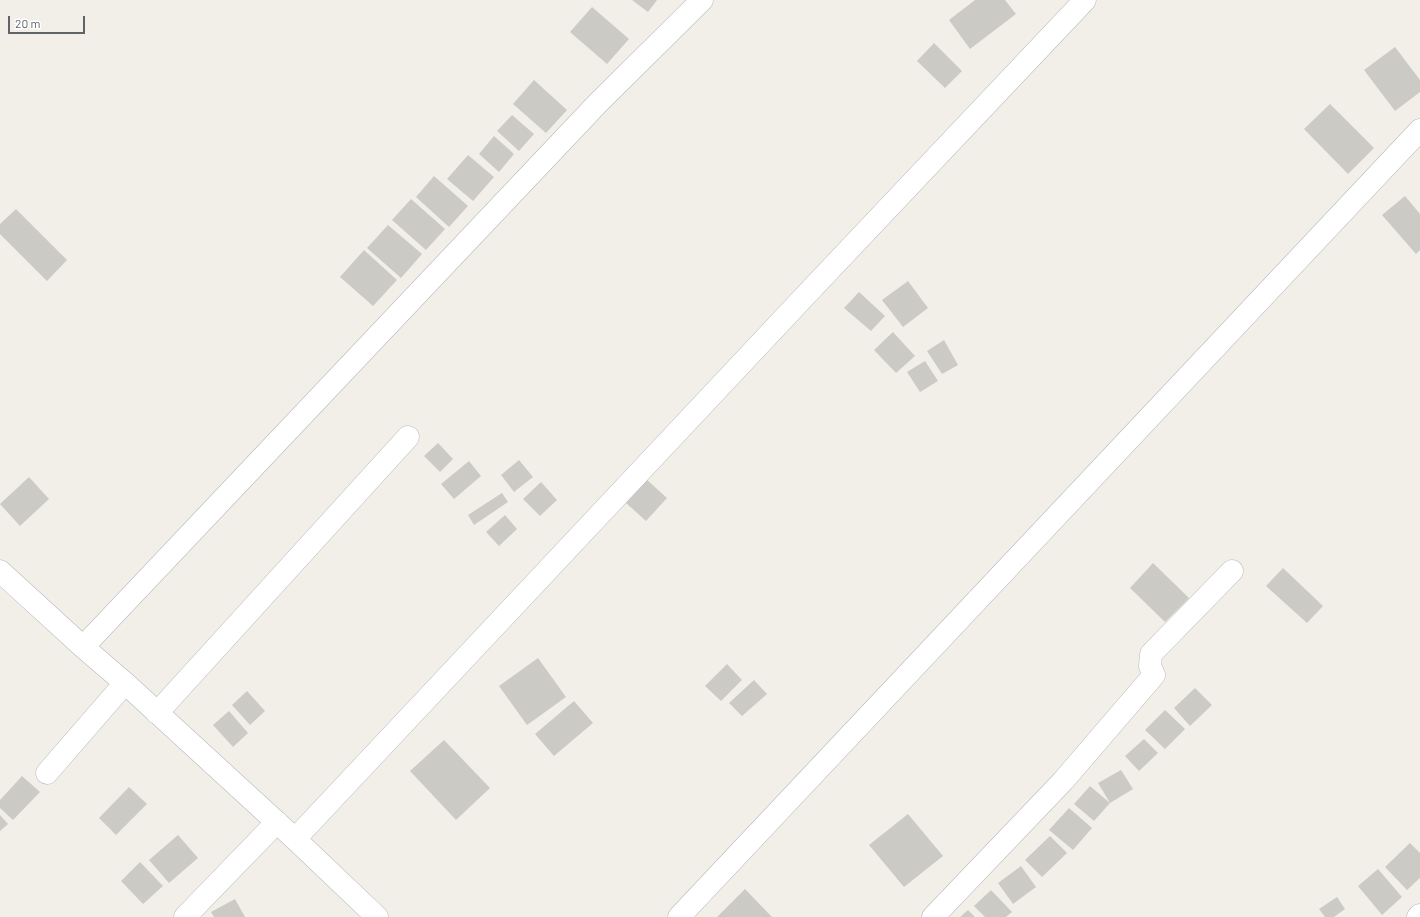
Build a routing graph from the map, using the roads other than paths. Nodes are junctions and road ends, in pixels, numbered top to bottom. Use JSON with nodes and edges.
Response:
{"nodes":[{"id":1,"x":702,"y":0,"type":"edge"},
{"id":2,"x":1085,"y":0,"type":"edge"},
{"id":3,"x":1420,"y":130,"type":"edge"},
{"id":4,"x":408,"y":437,"type":"dead end"},
{"id":5,"x":0,"y":571,"type":"edge"},
{"id":6,"x":1232,"y":571,"type":"dead end"},
{"id":7,"x":83,"y":647,"type":"junction"},
{"id":8,"x":125,"y":683,"type":"junction"},
{"id":9,"x":157,"y":713,"type":"junction"},
{"id":10,"x":47,"y":773,"type":"dead end"},
{"id":11,"x":277,"y":822,"type":"junction"},
{"id":12,"x":295,"y":839,"type":"junction"},
{"id":13,"x":1420,"y":915,"type":"edge"},
{"id":14,"x":185,"y":917,"type":"edge"},
{"id":15,"x":377,"y":917,"type":"edge"},
{"id":16,"x":679,"y":917,"type":"edge"},
{"id":17,"x":932,"y":917,"type":"edge"},
{"id":18,"x":1418,"y":917,"type":"edge"}],
"edges":[{"from":1,"to":7,"type":"street"},
{"from":2,"to":12,"type":"street"},
{"from":3,"to":16,"type":"street"},
{"from":4,"to":9,"type":"street"},
{"from":5,"to":7,"type":"street"},
{"from":6,"to":17,"type":"street"},
{"from":7,"to":8,"type":"street"},
{"from":8,"to":9,"type":"street"},
{"from":8,"to":10,"type":"street"},
{"from":9,"to":11,"type":"street"},
{"from":11,"to":12,"type":"street"},
{"from":11,"to":14,"type":"street"},
{"from":12,"to":15,"type":"street"},
{"from":13,"to":18,"type":"street"}]}
